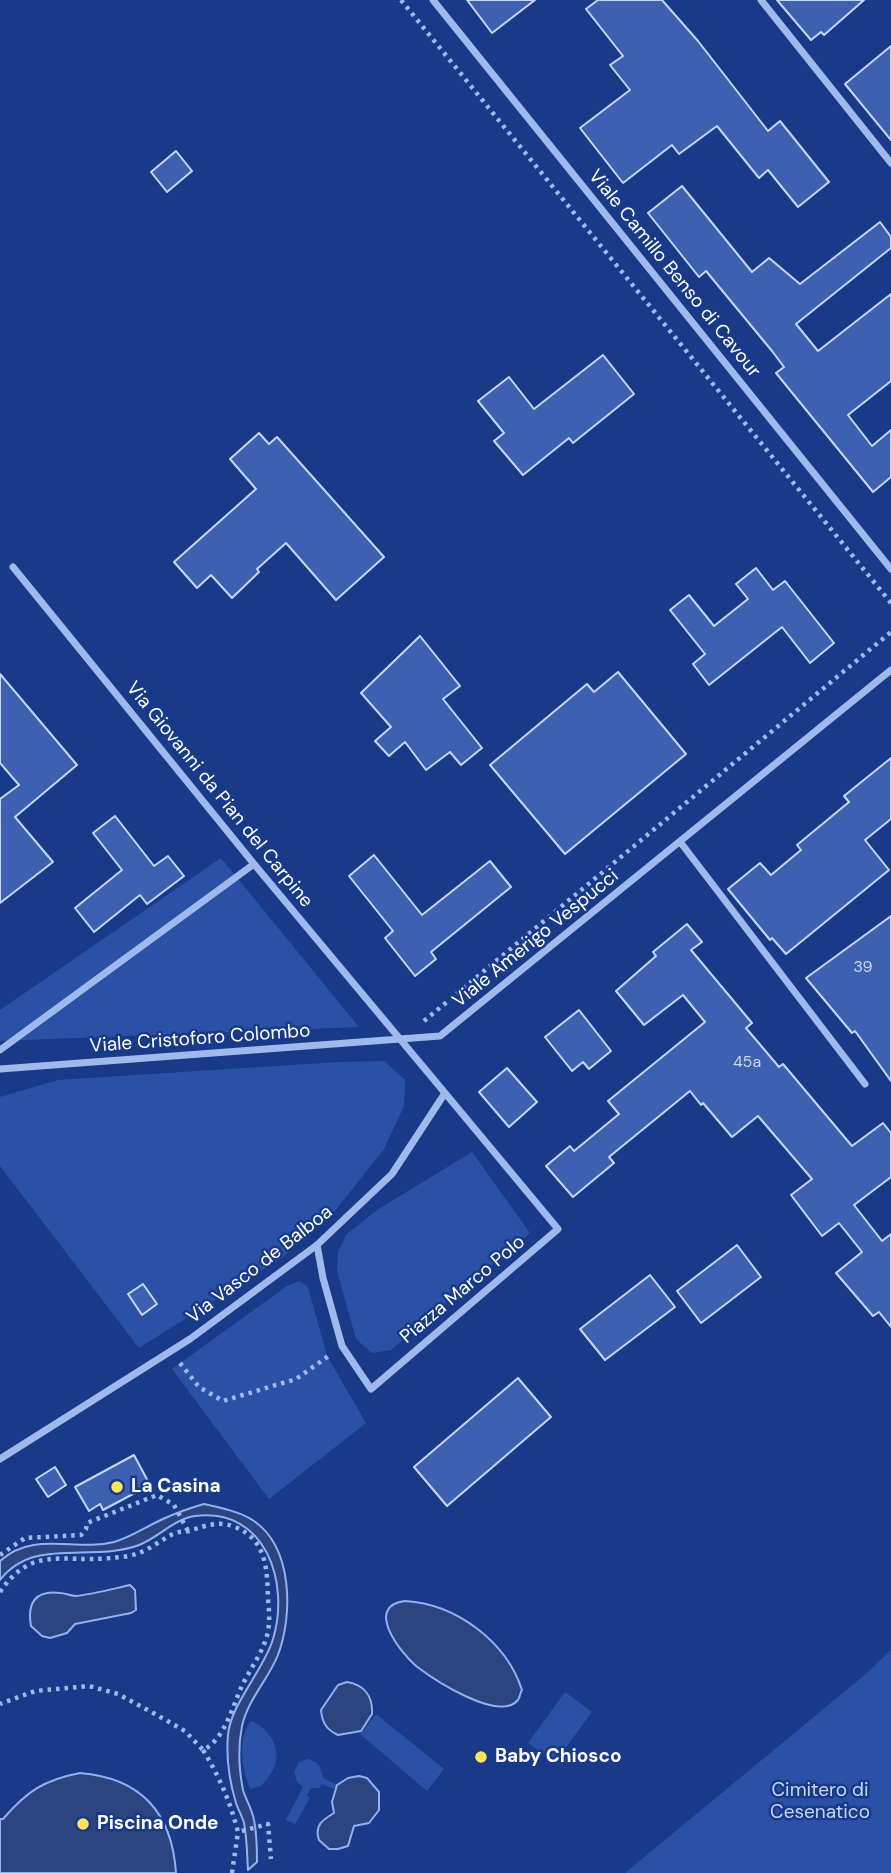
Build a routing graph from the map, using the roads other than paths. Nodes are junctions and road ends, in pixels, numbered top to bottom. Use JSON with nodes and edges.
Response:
{"nodes":[{"id":1,"x":433,"y":0,"type":"edge"},
{"id":2,"x":761,"y":0,"type":"edge"},
{"id":3,"x":891,"y":163,"type":"edge"},
{"id":4,"x":13,"y":567,"type":"dead end"},
{"id":5,"x":891,"y":569,"type":"edge"},
{"id":6,"x":891,"y":670,"type":"edge"},
{"id":7,"x":681,"y":843,"type":"junction"},
{"id":8,"x":254,"y":864,"type":"junction"},
{"id":9,"x":402,"y":1040,"type":"junction"},
{"id":10,"x":0,"y":1050,"type":"edge"},
{"id":11,"x":0,"y":1069,"type":"edge"},
{"id":12,"x":865,"y":1084,"type":"dead end"},
{"id":13,"x":444,"y":1093,"type":"junction"},
{"id":14,"x":317,"y":1245,"type":"junction"},
{"id":15,"x":0,"y":1459,"type":"edge"}],
"edges":[{"from":1,"to":5,"type":"street","name":"Viale Camillo Benso di Cavour"},
{"from":2,"to":3,"type":"street"},
{"from":4,"to":8,"type":"street","name":"Via Giovanni da Pian del Carpine"},
{"from":6,"to":7,"type":"street","name":"Viale Amerigo Vespucci"},
{"from":7,"to":9,"type":"street","name":"Viale Amerigo Vespucci"},
{"from":7,"to":12,"type":"street"},
{"from":8,"to":9,"type":"street","name":"Via Giovanni da Pian del Carpine"},
{"from":8,"to":10,"type":"street"},
{"from":9,"to":11,"type":"street","name":"Viale Cristoforo Colombo"},
{"from":9,"to":13,"type":"street"},
{"from":13,"to":14,"type":"street","name":"Via Vasco de Balboa"},
{"from":13,"to":14,"type":"street","name":"Piazza Marco Polo"},
{"from":14,"to":15,"type":"street","name":"Via Vasco de Balboa"}]}
